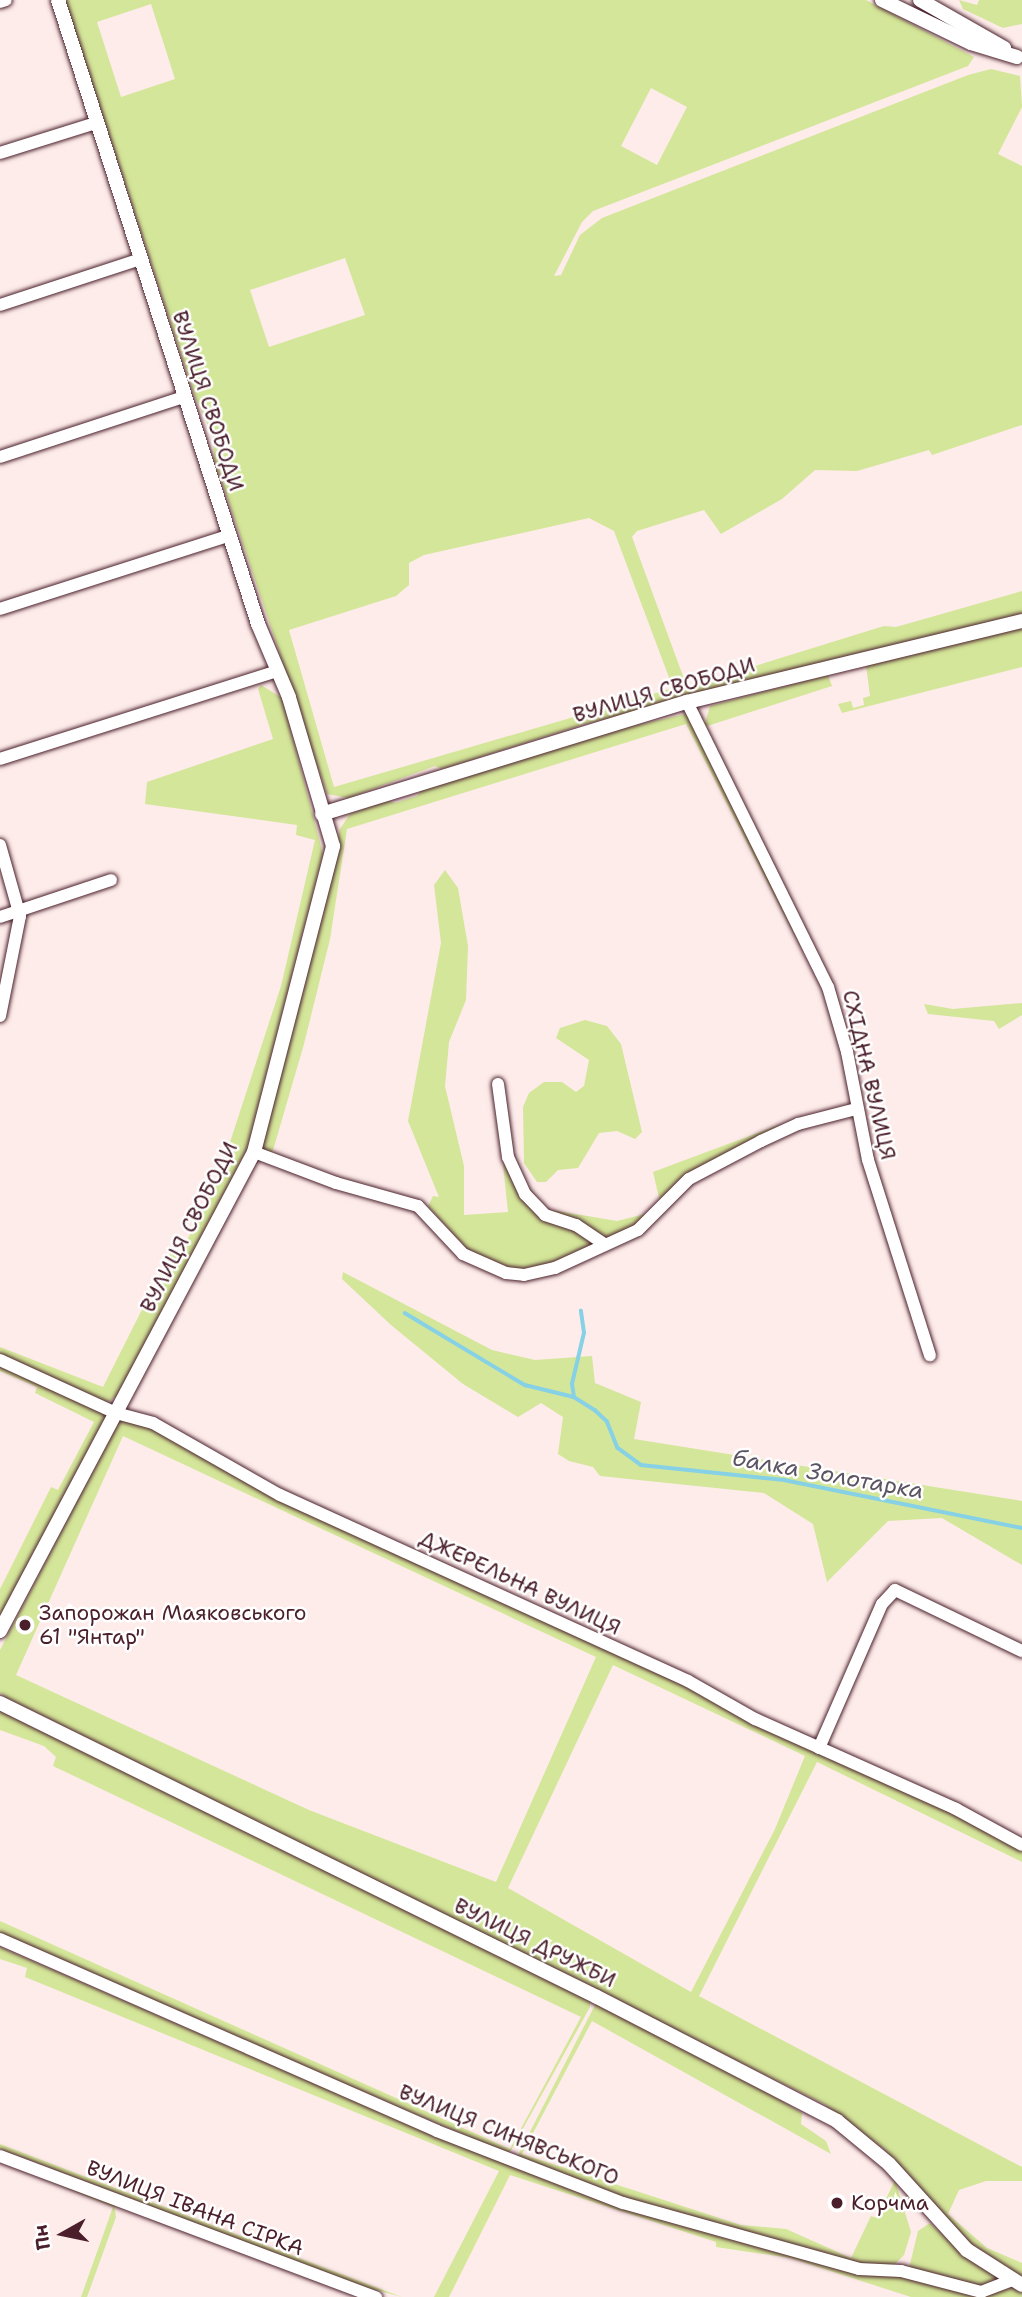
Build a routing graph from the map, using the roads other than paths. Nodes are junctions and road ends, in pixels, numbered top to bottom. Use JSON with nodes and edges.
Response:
{"nodes":[{"id":1,"x":6,"y":0,"type":"edge"},
{"id":2,"x":58,"y":0,"type":"edge"},
{"id":3,"x":882,"y":0,"type":"edge"},
{"id":4,"x":920,"y":0,"type":"edge"},
{"id":5,"x":0,"y":2,"type":"edge"},
{"id":6,"x":1020,"y":56,"type":"edge"},
{"id":7,"x":96,"y":123,"type":"junction"},
{"id":8,"x":0,"y":153,"type":"edge"},
{"id":9,"x":141,"y":260,"type":"junction"},
{"id":10,"x":0,"y":304,"type":"edge"},
{"id":11,"x":184,"y":397,"type":"junction"},
{"id":12,"x":0,"y":457,"type":"edge"},
{"id":13,"x":230,"y":535,"type":"junction"},
{"id":14,"x":0,"y":608,"type":"edge"},
{"id":15,"x":1022,"y":621,"type":"edge"},
{"id":16,"x":278,"y":671,"type":"junction"},
{"id":17,"x":687,"y":702,"type":"junction"},
{"id":18,"x":0,"y":759,"type":"edge"},
{"id":19,"x":322,"y":814,"type":"junction"},
{"id":20,"x":0,"y":845,"type":"edge"},
{"id":21,"x":111,"y":880,"type":"dead end"},
{"id":22,"x":20,"y":910,"type":"junction"},
{"id":23,"x":0,"y":917,"type":"edge"},
{"id":24,"x":0,"y":1016,"type":"edge"},
{"id":25,"x":498,"y":1084,"type":"dead end"},
{"id":26,"x":856,"y":1109,"type":"junction"},
{"id":27,"x":254,"y":1152,"type":"junction"},
{"id":28,"x":604,"y":1244,"type":"junction"},
{"id":29,"x":930,"y":1355,"type":"dead end"},
{"id":30,"x":0,"y":1360,"type":"edge"},
{"id":31,"x":116,"y":1413,"type":"junction"},
{"id":32,"x":0,"y":1631,"type":"edge"},
{"id":33,"x":1022,"y":1651,"type":"edge"},
{"id":34,"x":0,"y":1703,"type":"edge"},
{"id":35,"x":819,"y":1748,"type":"junction"},
{"id":36,"x":1022,"y":1845,"type":"edge"},
{"id":37,"x":0,"y":1939,"type":"edge"},
{"id":38,"x":0,"y":2156,"type":"edge"},
{"id":39,"x":1016,"y":2283,"type":"edge"},
{"id":40,"x":376,"y":2297,"type":"edge"}],
"edges":[{"from":1,"to":5,"type":"street"},
{"from":2,"to":7,"type":"street","name":"ВУЛИЦЯ СВОБОДИ"},
{"from":3,"to":6,"type":"street"},
{"from":4,"to":6,"type":"street"},
{"from":7,"to":8,"type":"street"},
{"from":7,"to":9,"type":"street","name":"ВУЛИЦЯ СВОБОДИ"},
{"from":9,"to":10,"type":"street"},
{"from":9,"to":11,"type":"street","name":"ВУЛИЦЯ СВОБОДИ"},
{"from":11,"to":12,"type":"street"},
{"from":11,"to":13,"type":"street","name":"ВУЛИЦЯ СВОБОДИ"},
{"from":13,"to":14,"type":"street"},
{"from":13,"to":16,"type":"street","name":"ВУЛИЦЯ СВОБОДИ"},
{"from":15,"to":17,"type":"street","name":"ВУЛИЦЯ СВОБОДИ"},
{"from":16,"to":18,"type":"street"},
{"from":16,"to":19,"type":"street","name":"ВУЛИЦЯ СВОБОДИ"},
{"from":17,"to":19,"type":"street","name":"ВУЛИЦЯ СВОБОДИ"},
{"from":17,"to":26,"type":"street","name":"СХІДНА ВУЛИЦЯ"},
{"from":19,"to":27,"type":"street","name":"ВУЛИЦЯ СВОБОДИ"},
{"from":20,"to":22,"type":"street"},
{"from":21,"to":22,"type":"street"},
{"from":22,"to":23,"type":"street"},
{"from":22,"to":24,"type":"street"},
{"from":25,"to":28,"type":"street"},
{"from":26,"to":28,"type":"street"},
{"from":26,"to":29,"type":"street","name":"СХІДНА ВУЛИЦЯ"},
{"from":27,"to":28,"type":"street"},
{"from":27,"to":31,"type":"street","name":"ВУЛИЦЯ СВОБОДИ"},
{"from":30,"to":31,"type":"street","name":"ДЖЕРЕЛЬНА ВУЛИЦЯ"},
{"from":31,"to":32,"type":"street","name":"ВУЛИЦЯ СВОБОДИ"},
{"from":31,"to":35,"type":"street","name":"ДЖЕРЕЛЬНА ВУЛИЦЯ"},
{"from":33,"to":35,"type":"street"},
{"from":34,"to":39,"type":"street","name":"ВУЛИЦЯ ДРУЖБИ"},
{"from":35,"to":36,"type":"street","name":"ДЖЕРЕЛЬНА ВУЛИЦЯ"},
{"from":37,"to":39,"type":"street","name":"ВУЛИЦЯ СИНЯВСЬКОГО"},
{"from":38,"to":40,"type":"street","name":"ВУЛИЦЯ ІВАНА СІРКА"}]}
